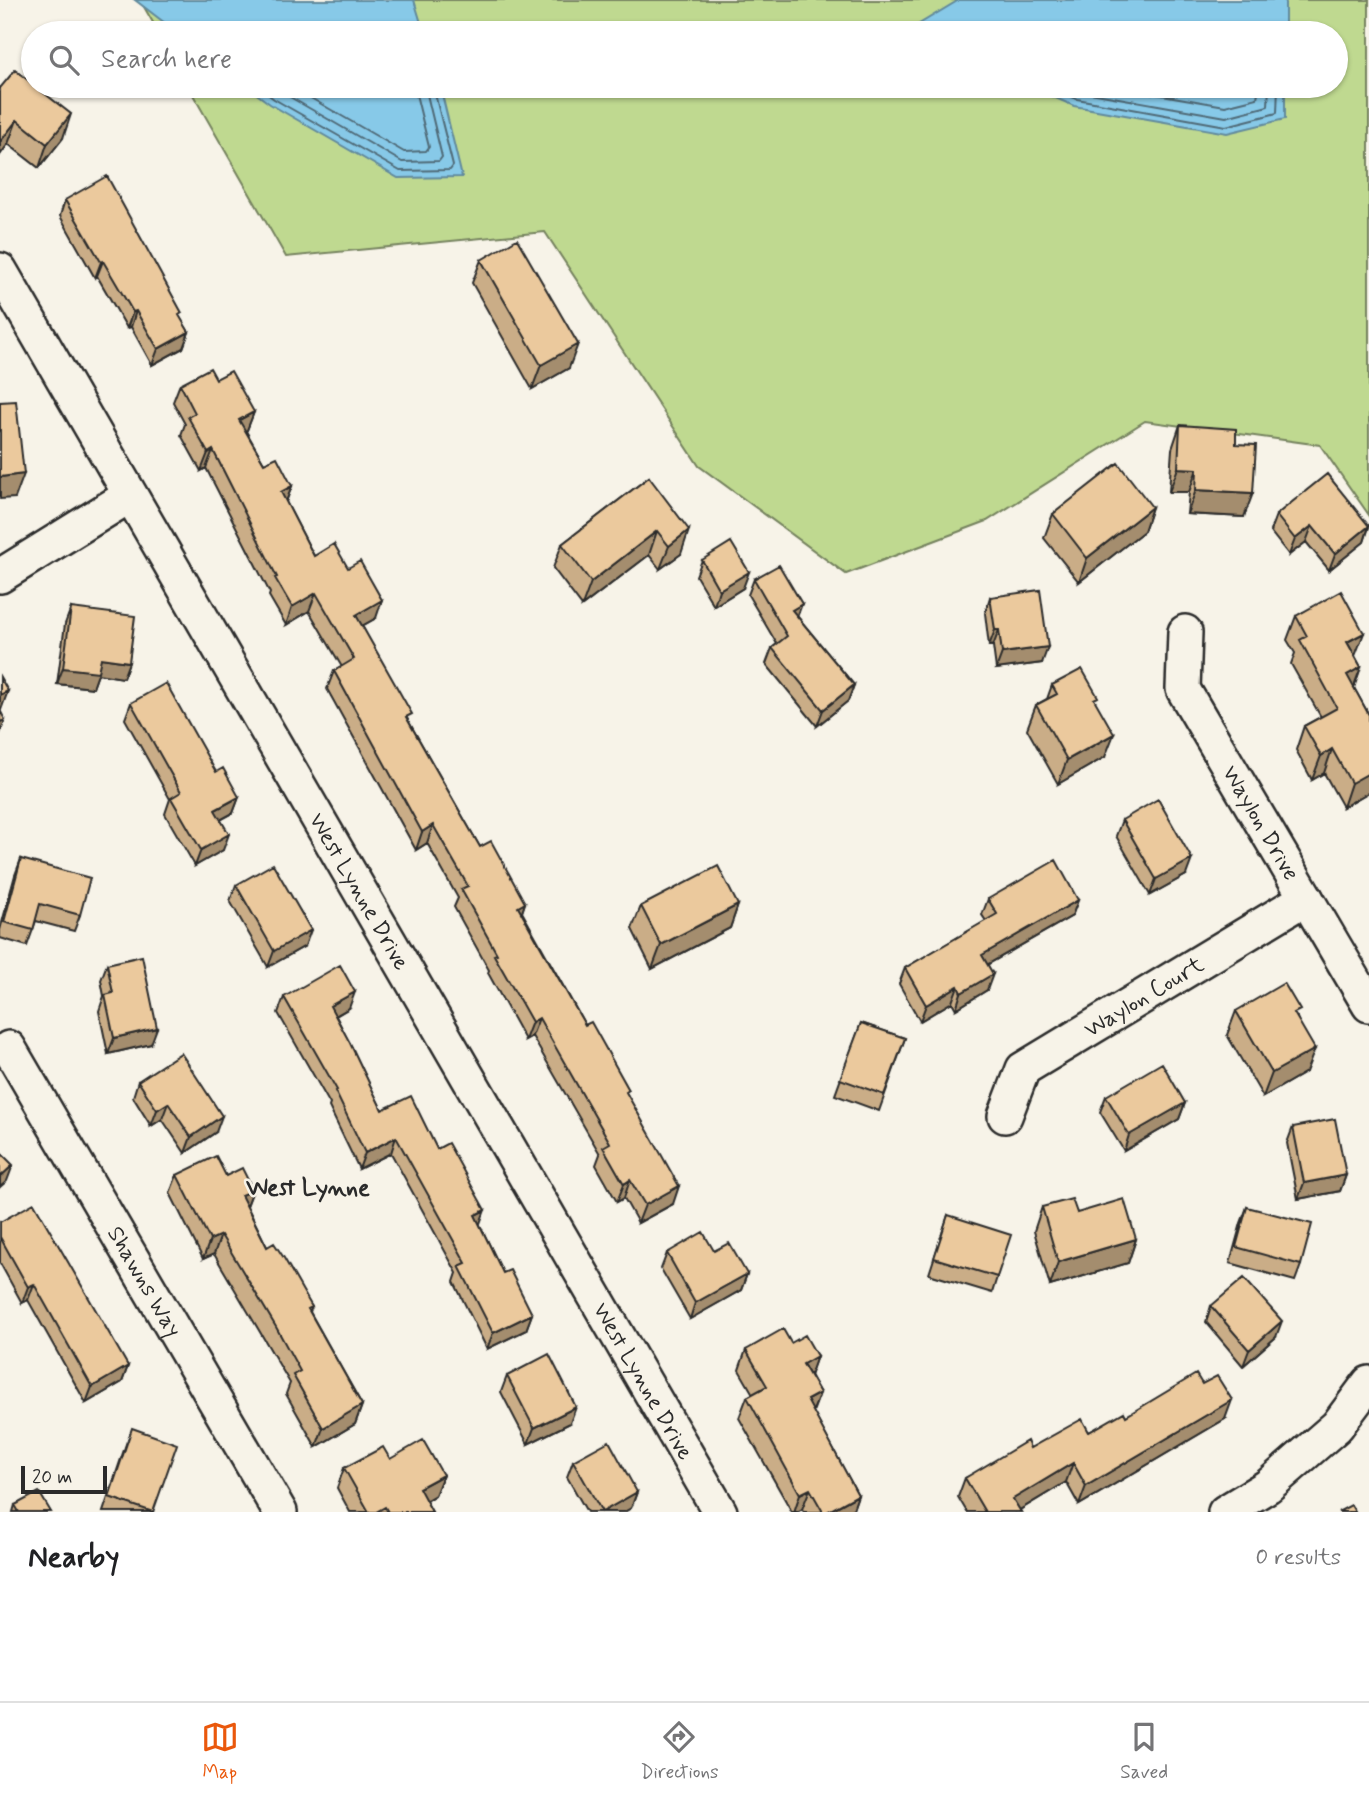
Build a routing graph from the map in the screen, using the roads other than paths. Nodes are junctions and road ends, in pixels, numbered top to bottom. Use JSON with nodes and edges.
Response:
{"nodes":[{"id":1,"x":0,"y":270,"type":"edge"},
{"id":2,"x":129,"y":496,"type":"junction"},
{"id":3,"x":0,"y":576,"type":"edge"},
{"id":4,"x":1185,"y":632,"type":"dead end"},
{"id":5,"x":1306,"y":898,"type":"junction"},
{"id":6,"x":1369,"y":1005,"type":"edge"},
{"id":7,"x":9,"y":1048,"type":"dead end"},
{"id":8,"x":1005,"y":1116,"type":"dead end"},
{"id":9,"x":1369,"y":1383,"type":"edge"},
{"id":10,"x":280,"y":1512,"type":"edge"},
{"id":11,"x":720,"y":1512,"type":"edge"},
{"id":12,"x":1225,"y":1512,"type":"edge"}],
"edges":[{"from":1,"to":2,"type":"street","name":"West Lynne Drive"},
{"from":2,"to":3,"type":"street"},
{"from":2,"to":11,"type":"street","name":"West Lynne Drive"},
{"from":4,"to":5,"type":"street","name":"Waylon Drive"},
{"from":5,"to":6,"type":"street","name":"Waylon Drive"},
{"from":5,"to":8,"type":"street","name":"Waylon Court"},
{"from":7,"to":10,"type":"street","name":"Shawns Way"},
{"from":9,"to":12,"type":"street"}]}
